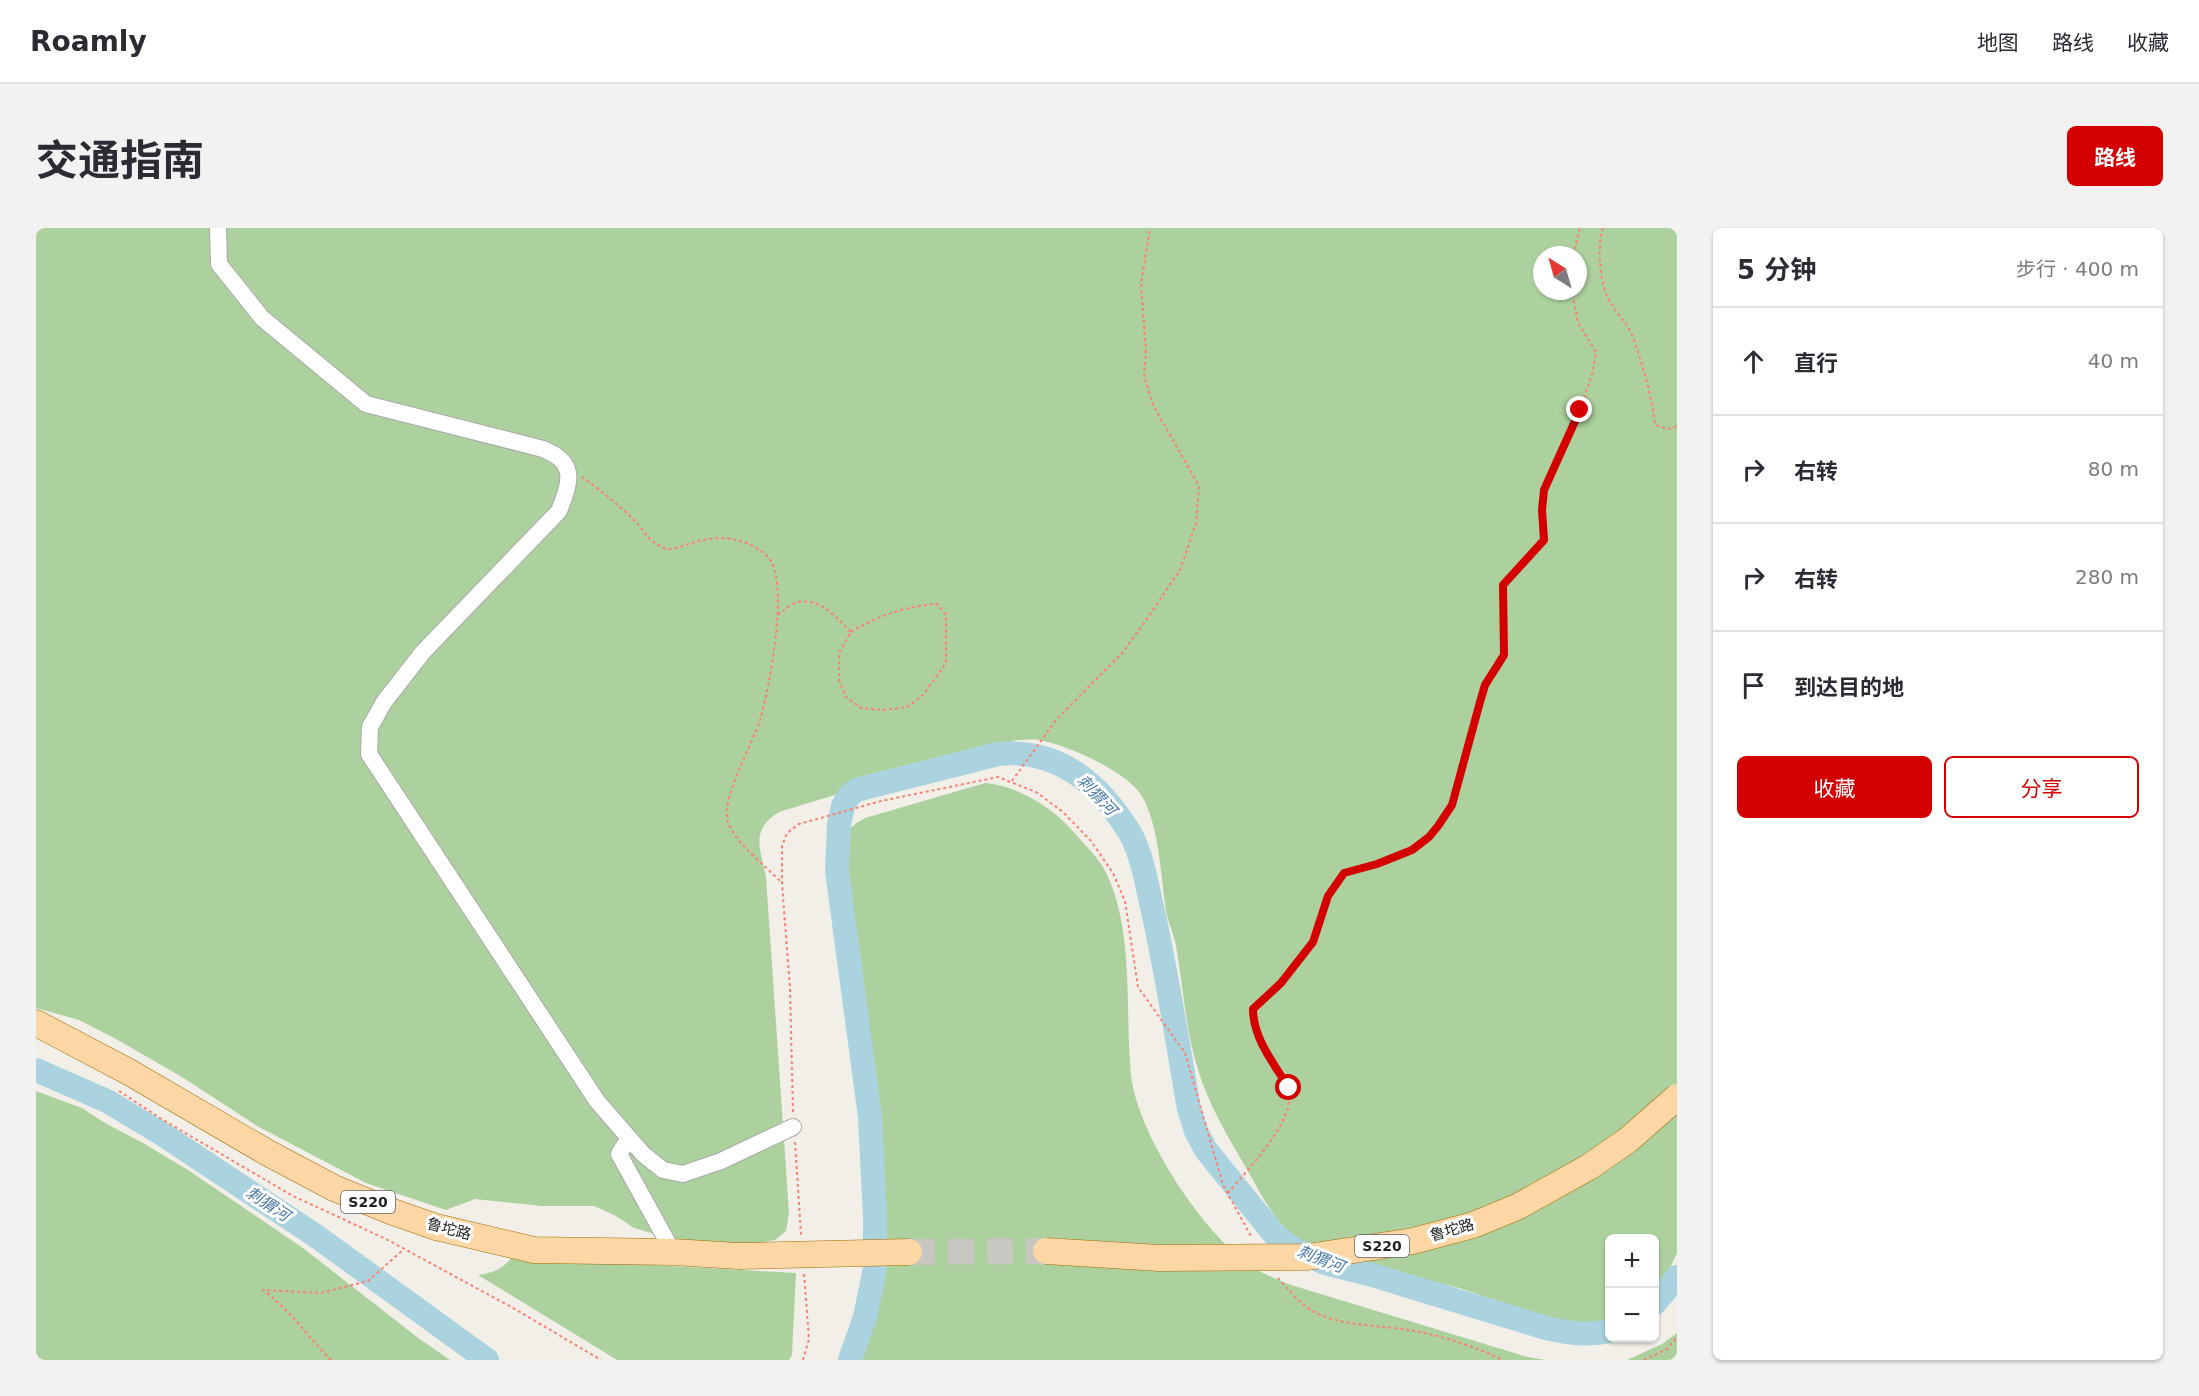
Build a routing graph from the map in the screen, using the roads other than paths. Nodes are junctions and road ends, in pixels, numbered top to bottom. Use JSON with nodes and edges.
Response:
{"nodes":[{"id":1,"x":218,"y":228,"type":"edge"},
{"id":2,"x":36,"y":1023,"type":"edge"},
{"id":3,"x":1677,"y":1097,"type":"edge"},
{"id":4,"x":794,"y":1127,"type":"road end"},
{"id":5,"x":629,"y":1138,"type":"junction"},
{"id":6,"x":1046,"y":1251,"type":"tunnel mouth"},
{"id":7,"x":673,"y":1252,"type":"junction"},
{"id":8,"x":909,"y":1252,"type":"tunnel mouth"}],
"edges":[{"from":1,"to":5,"type":"street"},
{"from":2,"to":7,"type":"main road","name":"鲁坨路","number":"S220"},
{"from":3,"to":6,"type":"main road","name":"鲁坨路","number":"S220","bridge":true},
{"from":4,"to":5,"type":"street"},
{"from":5,"to":7,"type":"street"},
{"from":7,"to":8,"type":"main road","name":"鲁坨路","number":"S220","bridge":true}]}
